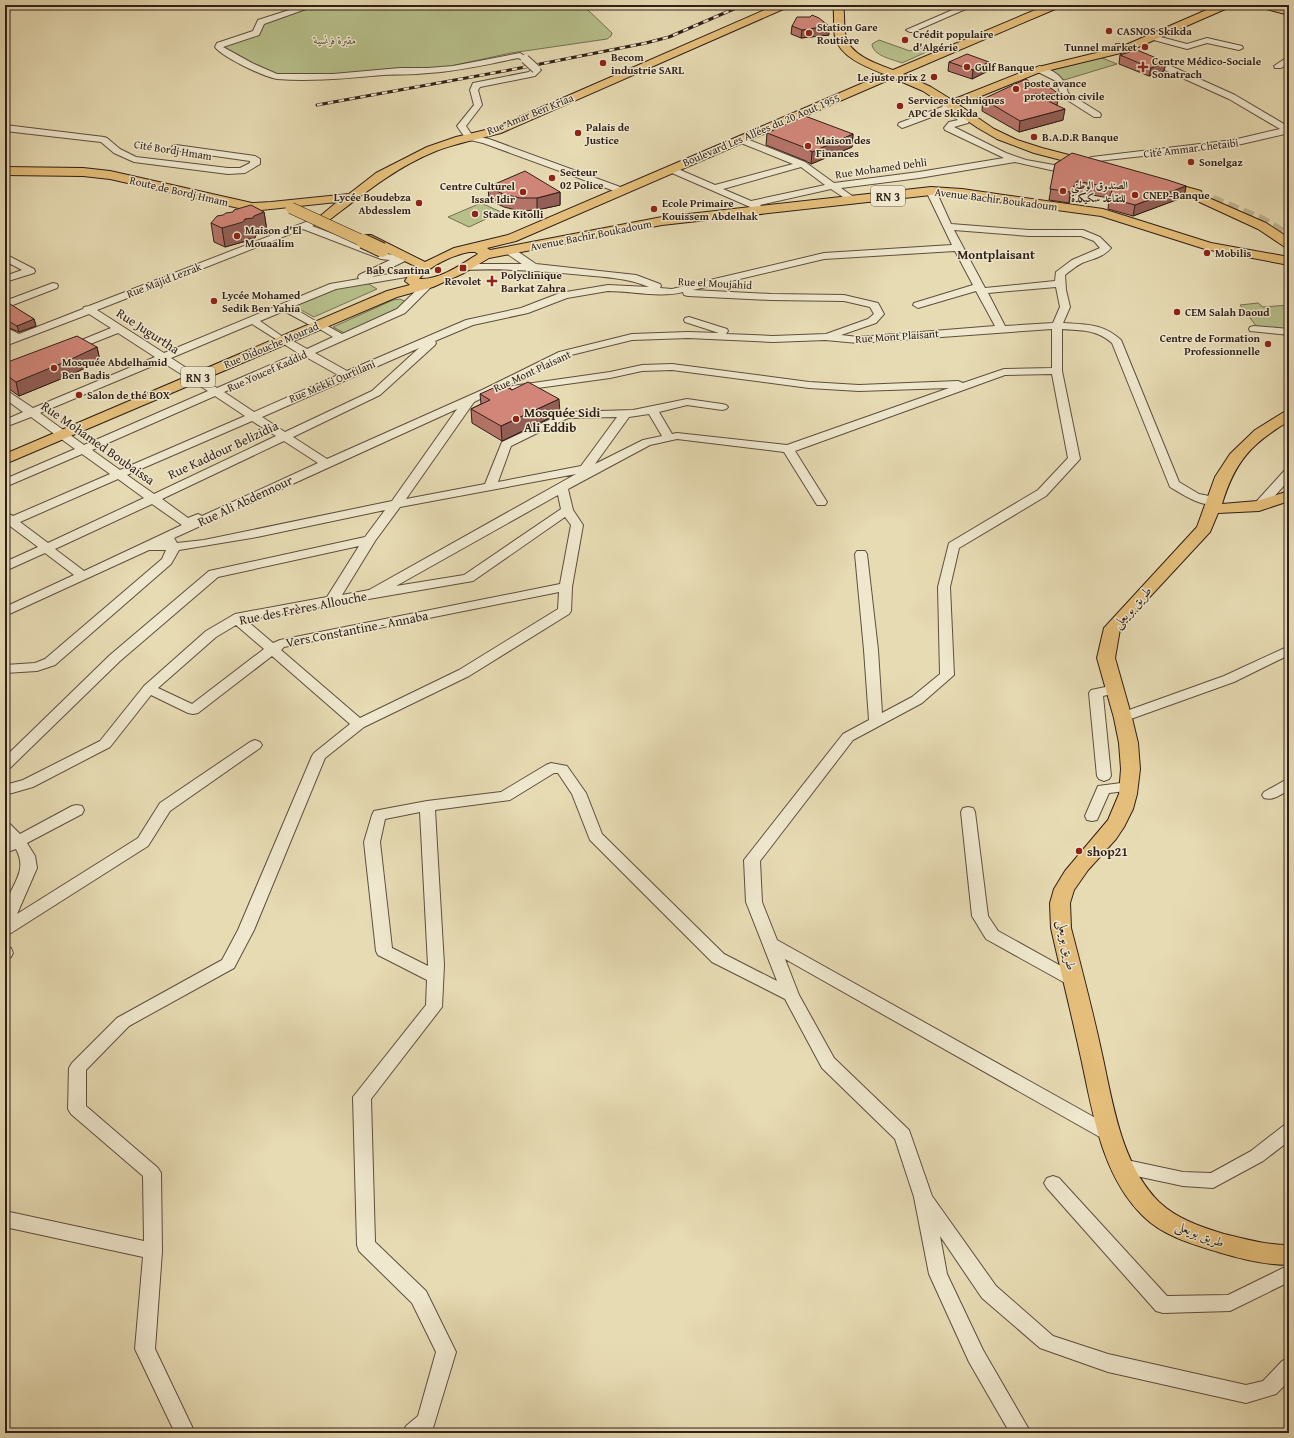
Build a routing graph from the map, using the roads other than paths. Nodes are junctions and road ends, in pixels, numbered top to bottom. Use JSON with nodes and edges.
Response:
{"nodes":[{"id":1,"x":313,"y":5,"type":"edge"},
{"id":2,"x":773,"y":5,"type":"edge"},
{"id":3,"x":784,"y":5,"type":"edge"},
{"id":4,"x":838,"y":5,"type":"edge"},
{"id":5,"x":971,"y":5,"type":"edge"},
{"id":6,"x":1056,"y":5,"type":"edge"},
{"id":7,"x":1064,"y":5,"type":"edge"},
{"id":8,"x":1214,"y":5,"type":"edge"},
{"id":9,"x":1226,"y":5,"type":"edge"},
{"id":10,"x":1262,"y":5,"type":"edge"},
{"id":11,"x":1277,"y":5,"type":"edge"},
{"id":12,"x":1289,"y":8,"type":"edge"},
{"id":13,"x":1289,"y":12,"type":"edge"},
{"id":14,"x":910,"y":30,"type":"dead end"},
{"id":15,"x":1153,"y":37,"type":"junction"},
{"id":16,"x":1122,"y":47,"type":"junction"},
{"id":17,"x":1239,"y":48,"type":"dead end"},
{"id":18,"x":1289,"y":60,"type":"edge"},
{"id":19,"x":1278,"y":66,"type":"dead end"},
{"id":20,"x":1039,"y":69,"type":"junction"},
{"id":21,"x":897,"y":72,"type":"junction"},
{"id":22,"x":998,"y":83,"type":"junction"},
{"id":23,"x":933,"y":89,"type":"junction"},
{"id":24,"x":950,"y":103,"type":"junction"},
{"id":25,"x":1097,"y":114,"type":"dead end"},
{"id":26,"x":902,"y":125,"type":"dead end"},
{"id":27,"x":5,"y":128,"type":"edge"},
{"id":28,"x":1288,"y":130,"type":"edge"},
{"id":29,"x":469,"y":137,"type":"junction"},
{"id":30,"x":487,"y":137,"type":"junction"},
{"id":31,"x":744,"y":141,"type":"junction"},
{"id":32,"x":176,"y":148,"type":"dead end"},
{"id":33,"x":1016,"y":159,"type":"junction"},
{"id":34,"x":1070,"y":159,"type":"junction"},
{"id":35,"x":1092,"y":160,"type":"junction"},
{"id":36,"x":802,"y":164,"type":"junction"},
{"id":37,"x":1125,"y":168,"type":"edge"},
{"id":38,"x":1110,"y":169,"type":"edge"},
{"id":39,"x":5,"y":171,"type":"edge"},
{"id":40,"x":675,"y":171,"type":"junction"},
{"id":41,"x":1150,"y":178,"type":"edge"},
{"id":42,"x":832,"y":186,"type":"junction"},
{"id":43,"x":716,"y":188,"type":"junction"},
{"id":44,"x":1181,"y":188,"type":"junction"},
{"id":45,"x":620,"y":190,"type":"junction"},
{"id":46,"x":931,"y":191,"type":"junction"},
{"id":47,"x":353,"y":197,"type":"junction"},
{"id":48,"x":852,"y":200,"type":"junction"},
{"id":49,"x":271,"y":206,"type":"junction"},
{"id":50,"x":755,"y":207,"type":"junction"},
{"id":51,"x":324,"y":218,"type":"joint"},
{"id":52,"x":303,"y":226,"type":"junction"},
{"id":53,"x":948,"y":227,"type":"junction"},
{"id":54,"x":1289,"y":230,"type":"edge"},
{"id":55,"x":1289,"y":244,"type":"edge"},
{"id":56,"x":958,"y":248,"type":"junction"},
{"id":57,"x":509,"y":249,"type":"junction"},
{"id":58,"x":475,"y":251,"type":"junction"},
{"id":59,"x":5,"y":257,"type":"edge"},
{"id":60,"x":391,"y":258,"type":"junction"},
{"id":61,"x":1289,"y":259,"type":"edge"},
{"id":62,"x":463,"y":267,"type":"junction"},
{"id":63,"x":534,"y":267,"type":"junction"},
{"id":64,"x":420,"y":270,"type":"junction"},
{"id":65,"x":5,"y":279,"type":"edge"},
{"id":66,"x":348,"y":283,"type":"junction"},
{"id":67,"x":430,"y":283,"type":"junction"},
{"id":68,"x":1061,"y":283,"type":"junction"},
{"id":69,"x":53,"y":286,"type":"dead end"},
{"id":70,"x":980,"y":289,"type":"junction"},
{"id":71,"x":672,"y":292,"type":"junction"},
{"id":72,"x":5,"y":305,"type":"edge"},
{"id":73,"x":918,"y":306,"type":"dead end"},
{"id":74,"x":284,"y":307,"type":"junction"},
{"id":75,"x":88,"y":309,"type":"junction"},
{"id":76,"x":252,"y":320,"type":"junction"},
{"id":77,"x":689,"y":320,"type":"dead end"},
{"id":78,"x":315,"y":324,"type":"junction"},
{"id":79,"x":1057,"y":326,"type":"junction"},
{"id":80,"x":118,"y":328,"type":"junction"},
{"id":81,"x":1002,"y":329,"type":"junction"},
{"id":82,"x":1254,"y":329,"type":"dead end"},
{"id":83,"x":5,"y":330,"type":"edge"},
{"id":84,"x":1289,"y":332,"type":"edge"},
{"id":85,"x":438,"y":337,"type":"junction"},
{"id":86,"x":824,"y":337,"type":"junction"},
{"id":87,"x":17,"y":338,"type":"junction"},
{"id":88,"x":281,"y":338,"type":"junction"},
{"id":89,"x":342,"y":338,"type":"junction"},
{"id":90,"x":747,"y":338,"type":"junction"},
{"id":91,"x":5,"y":343,"type":"edge"},
{"id":92,"x":62,"y":351,"type":"edge"},
{"id":93,"x":307,"y":353,"type":"junction"},
{"id":94,"x":164,"y":358,"type":"junction"},
{"id":95,"x":1057,"y":371,"type":"junction"},
{"id":96,"x":345,"y":375,"type":"junction"},
{"id":97,"x":192,"y":377,"type":"junction"},
{"id":98,"x":970,"y":384,"type":"junction"},
{"id":99,"x":486,"y":392,"type":"junction"},
{"id":100,"x":217,"y":393,"type":"junction"},
{"id":101,"x":5,"y":394,"type":"edge"},
{"id":102,"x":471,"y":399,"type":"junction"},
{"id":103,"x":722,"y":407,"type":"dead end"},
{"id":104,"x":652,"y":410,"type":"junction"},
{"id":105,"x":31,"y":413,"type":"junction"},
{"id":106,"x":626,"y":413,"type":"junction"},
{"id":107,"x":252,"y":415,"type":"junction"},
{"id":108,"x":1289,"y":415,"type":"edge"},
{"id":109,"x":5,"y":424,"type":"edge"},
{"id":110,"x":60,"y":434,"type":"junction"},
{"id":111,"x":285,"y":436,"type":"junction"},
{"id":112,"x":670,"y":438,"type":"junction"},
{"id":113,"x":788,"y":449,"type":"junction"},
{"id":114,"x":82,"y":450,"type":"junction"},
{"id":115,"x":5,"y":455,"type":"edge"},
{"id":116,"x":5,"y":460,"type":"edge"},
{"id":117,"x":598,"y":467,"type":"junction"},
{"id":118,"x":585,"y":469,"type":"junction"},
{"id":119,"x":1289,"y":473,"type":"edge"},
{"id":120,"x":117,"y":474,"type":"junction"},
{"id":121,"x":5,"y":483,"type":"edge"},
{"id":122,"x":490,"y":486,"type":"junction"},
{"id":123,"x":562,"y":487,"type":"junction"},
{"id":124,"x":272,"y":488,"type":"junction"},
{"id":125,"x":261,"y":493,"type":"junction"},
{"id":126,"x":1289,"y":496,"type":"edge"},
{"id":127,"x":153,"y":499,"type":"junction"},
{"id":128,"x":821,"y":502,"type":"dead end"},
{"id":129,"x":396,"y":504,"type":"junction"},
{"id":130,"x":1214,"y":505,"type":"junction"},
{"id":131,"x":1259,"y":506,"type":"junction"},
{"id":132,"x":567,"y":510,"type":"junction"},
{"id":133,"x":7,"y":520,"type":"edge"},
{"id":134,"x":369,"y":540,"type":"junction"},
{"id":135,"x":171,"y":542,"type":"junction"},
{"id":136,"x":46,"y":548,"type":"junction"},
{"id":137,"x":861,"y":554,"type":"dead end"},
{"id":138,"x":5,"y":567,"type":"edge"},
{"id":139,"x":83,"y":576,"type":"junction"},
{"id":140,"x":566,"y":587,"type":"junction"},
{"id":141,"x":370,"y":595,"type":"junction"},
{"id":142,"x":332,"y":600,"type":"junction"},
{"id":143,"x":5,"y":612,"type":"edge"},
{"id":144,"x":237,"y":619,"type":"junction"},
{"id":145,"x":272,"y":650,"type":"junction"},
{"id":146,"x":1289,"y":650,"type":"edge"},
{"id":147,"x":5,"y":670,"type":"edge"},
{"id":148,"x":149,"y":689,"type":"junction"},
{"id":149,"x":1115,"y":689,"type":"junction"},
{"id":150,"x":1123,"y":717,"type":"junction"},
{"id":151,"x":876,"y":722,"type":"junction"},
{"id":152,"x":359,"y":724,"type":"junction"},
{"id":153,"x":255,"y":745,"type":"dead end"},
{"id":154,"x":5,"y":765,"type":"edge"},
{"id":155,"x":1104,"y":776,"type":"dead end"},
{"id":156,"x":1289,"y":783,"type":"edge"},
{"id":157,"x":1129,"y":787,"type":"junction"},
{"id":158,"x":5,"y":790,"type":"edge"},
{"id":159,"x":1268,"y":795,"type":"dead end"},
{"id":160,"x":427,"y":806,"type":"junction"},
{"id":161,"x":77,"y":810,"type":"dead end"},
{"id":162,"x":968,"y":812,"type":"dead end"},
{"id":163,"x":1092,"y":816,"type":"dead end"},
{"id":164,"x":5,"y":828,"type":"edge"},
{"id":165,"x":19,"y":841,"type":"junction"},
{"id":166,"x":5,"y":848,"type":"edge"},
{"id":167,"x":5,"y":923,"type":"edge"},
{"id":168,"x":5,"y":929,"type":"edge"},
{"id":169,"x":770,"y":944,"type":"junction"},
{"id":170,"x":436,"y":978,"type":"junction"},
{"id":171,"x":1074,"y":980,"type":"junction"},
{"id":172,"x":791,"y":995,"type":"junction"},
{"id":173,"x":1289,"y":1131,"type":"edge"},
{"id":174,"x":1111,"y":1135,"type":"junction"},
{"id":175,"x":1122,"y":1166,"type":"junction"},
{"id":176,"x":1053,"y":1183,"type":"dead end"},
{"id":177,"x":923,"y":1197,"type":"junction"},
{"id":178,"x":5,"y":1219,"type":"edge"},
{"id":179,"x":153,"y":1251,"type":"junction"},
{"id":180,"x":1289,"y":1255,"type":"edge"},
{"id":181,"x":1289,"y":1276,"type":"edge"},
{"id":182,"x":1289,"y":1367,"type":"edge"},
{"id":183,"x":185,"y":1433,"type":"edge"},
{"id":184,"x":413,"y":1433,"type":"edge"},
{"id":185,"x":1021,"y":1433,"type":"edge"}],
"edges":[{"from":1,"to":29,"type":"street","bridge":true},
{"from":2,"to":29,"type":"main road","name":"Rue Amar Ben Kriaa"},
{"from":3,"to":30,"type":"main road","name":"Rue Amar Ben Kriaa"},
{"from":4,"to":21,"type":"main road"},
{"from":5,"to":14,"type":"street"},
{"from":6,"to":21,"type":"main road","name":"Boulevard Les Allées du 20 Aout 1955"},
{"from":7,"to":21,"type":"main road","name":"Boulevard Les Allées du 20 Aout 1955"},
{"from":8,"to":16,"type":"main road"},
{"from":9,"to":15,"type":"main road"},
{"from":10,"to":13,"type":"main road"},
{"from":11,"to":12,"type":"main road"},
{"from":15,"to":16,"type":"main road"},
{"from":15,"to":17,"type":"street"},
{"from":16,"to":20,"type":"main road"},
{"from":16,"to":22,"type":"main road"},
{"from":16,"to":28,"type":"street"},
{"from":18,"to":19,"type":"street"},
{"from":20,"to":22,"type":"main road"},
{"from":20,"to":25,"type":"street"},
{"from":21,"to":23,"type":"main road"},
{"from":21,"to":23,"type":"main road"},
{"from":21,"to":31,"type":"main road","name":"Boulevard Les Allées du 20 Aout 1955"},
{"from":21,"to":45,"type":"main road","name":"Boulevard Les Allées du 20 Aout 1955"},
{"from":22,"to":24,"type":"main road"},
{"from":23,"to":24,"type":"main road"},
{"from":24,"to":26,"type":"street"},
{"from":24,"to":33,"type":"street"},
{"from":24,"to":34,"type":"main road"},
{"from":24,"to":35,"type":"main road"},
{"from":27,"to":32,"type":"street","name":"Cité Bordj Hmam"},
{"from":28,"to":35,"type":"street","name":"Cité Ammar Chetaibi"},
{"from":29,"to":30,"type":"main road","name":"Rue Amar Ben Kriaa"},
{"from":29,"to":47,"type":"main road"},
{"from":30,"to":45,"type":"street"},
{"from":31,"to":36,"type":"street"},
{"from":31,"to":40,"type":"main road","name":"Boulevard Les Allées du 20 Aout 1955"},
{"from":33,"to":34,"type":"street"},
{"from":33,"to":42,"type":"street","name":"Rue Mohamed Dehli"},
{"from":34,"to":38,"type":"main road"},
{"from":35,"to":37,"type":"main road"},
{"from":36,"to":42,"type":"street"},
{"from":36,"to":43,"type":"street"},
{"from":39,"to":49,"type":"main road","name":"Route de Bordj Hmam"},
{"from":40,"to":43,"type":"street"},
{"from":40,"to":57,"type":"main road","name":"Boulevard Les Allées du 20 Aout 1955"},
{"from":41,"to":44,"type":"main road"},
{"from":42,"to":48,"type":"street"},
{"from":42,"to":50,"type":"street","name":"Rue Mohamed Dehli"},
{"from":43,"to":50,"type":"street"},
{"from":44,"to":54,"type":"main road"},
{"from":44,"to":55,"type":"main road"},
{"from":45,"to":58,"type":"main road","name":"Boulevard Les Allées du 20 Aout 1955"},
{"from":46,"to":48,"type":"main road","name":"Avenue Bachir Boukadoum","number":"RN 3"},
{"from":46,"to":53,"type":"street"},
{"from":46,"to":61,"type":"main road","name":"Avenue Bachir Boukadoum","number":"RN 3"},
{"from":47,"to":49,"type":"main road","name":"Route de Bordj Hmam"},
{"from":47,"to":51,"type":"main road"},
{"from":47,"to":64,"type":"main road"},
{"from":48,"to":50,"type":"main road","name":"Avenue Bachir Boukadoum","number":"RN 3"},
{"from":49,"to":60,"type":"main road","bridge":true},
{"from":50,"to":57,"type":"main road","name":"Avenue Bachir Boukadoum","number":"RN 3"},
{"from":51,"to":52,"type":"street","name":"Rue Majid Lezrak"},
{"from":52,"to":60,"type":"street"},
{"from":52,"to":75,"type":"street","name":"Rue Majid Lezrak"},
{"from":53,"to":56,"type":"street"},
{"from":53,"to":68,"type":"street"},
{"from":56,"to":70,"type":"street"},
{"from":56,"to":71,"type":"street"},
{"from":57,"to":58,"type":"main road","number":"RN 3"},
{"from":57,"to":63,"type":"street"},
{"from":58,"to":62,"type":"main road","name":"Rue Didouche Mourad"},
{"from":58,"to":64,"type":"main road","name":"Rue Didouche Mourad"},
{"from":59,"to":65,"type":"street"},
{"from":60,"to":64,"type":"main road"},
{"from":60,"to":66,"type":"street"},
{"from":62,"to":63,"type":"street","name":"Rue el Moujahid"},
{"from":62,"to":67,"type":"main road","name":"Rue Didouche Mourad"},
{"from":63,"to":71,"type":"street","name":"Rue el Moujahid"},
{"from":64,"to":66,"type":"street"},
{"from":64,"to":67,"type":"main road"},
{"from":64,"to":78,"type":"main road","name":"Rue Didouche Mourad","number":"RN 3"},
{"from":66,"to":74,"type":"street"},
{"from":67,"to":78,"type":"main road","name":"Rue Didouche Mourad","number":"RN 3"},
{"from":67,"to":89,"type":"street","name":"Rue Youcef Kaddid"},
{"from":68,"to":70,"type":"street"},
{"from":68,"to":79,"type":"street"},
{"from":69,"to":72,"type":"street"},
{"from":70,"to":73,"type":"street"},
{"from":70,"to":81,"type":"street"},
{"from":71,"to":85,"type":"street","name":"Rue Mekki Ourtilani"},
{"from":71,"to":86,"type":"street","name":"Rue el Moujahid"},
{"from":74,"to":76,"type":"street"},
{"from":74,"to":78,"type":"street"},
{"from":75,"to":80,"type":"street","name":"Rue Jugurtha"},
{"from":75,"to":87,"type":"street","name":"Rue Majid Lezrak"},
{"from":76,"to":88,"type":"street"},
{"from":76,"to":94,"type":"street"},
{"from":77,"to":90,"type":"street"},
{"from":78,"to":88,"type":"main road","name":"Rue Didouche Mourad","number":"RN 3"},
{"from":78,"to":89,"type":"street"},
{"from":79,"to":81,"type":"street","name":"Rue Mont Plaisant"},
{"from":79,"to":95,"type":"street"},
{"from":79,"to":130,"type":"street","name":"Rue Mont Plaisant"},
{"from":80,"to":92,"type":"street"},
{"from":80,"to":94,"type":"street","name":"Rue Jugurtha"},
{"from":81,"to":86,"type":"street","name":"Rue Mont Plaisant"},
{"from":82,"to":84,"type":"street"},
{"from":83,"to":87,"type":"street"},
{"from":85,"to":96,"type":"street","name":"Rue Mekki Ourtilani"},
{"from":85,"to":111,"type":"street","name":"Rue Kaddour Belizidia"},
{"from":86,"to":90,"type":"street","name":"Rue Mont Plaisant"},
{"from":87,"to":91,"type":"street","name":"Rue Majid Lezrak"},
{"from":88,"to":93,"type":"street"},
{"from":88,"to":97,"type":"main road","name":"Rue Didouche Mourad","number":"RN 3"},
{"from":89,"to":93,"type":"street","name":"Rue Youcef Kaddid"},
{"from":90,"to":99,"type":"street","name":"Rue Mont Plaisant"},
{"from":93,"to":96,"type":"street"},
{"from":93,"to":100,"type":"street","name":"Rue Youcef Kaddid"},
{"from":94,"to":97,"type":"street","name":"Rue Jugurtha"},
{"from":94,"to":105,"type":"street"},
{"from":95,"to":98,"type":"street"},
{"from":95,"to":151,"type":"street"},
{"from":96,"to":107,"type":"street","name":"Rue Mekki Ourtilani"},
{"from":97,"to":100,"type":"street","name":"Rue Jugurtha"},
{"from":97,"to":110,"type":"main road","name":"Rue Didouche Mourad","number":"RN 3"},
{"from":98,"to":99,"type":"street"},
{"from":98,"to":113,"type":"street"},
{"from":99,"to":102,"type":"street","name":"Rue Ali Abdennour"},
{"from":100,"to":107,"type":"street","name":"Rue Jugurtha"},
{"from":100,"to":114,"type":"street","name":"Rue Youcef Kaddid"},
{"from":101,"to":105,"type":"street","name":"Rue Mohamed Boubaissa"},
{"from":102,"to":124,"type":"street","name":"Rue Ali Abdennour"},
{"from":102,"to":129,"type":"street"},
{"from":103,"to":104,"type":"street"},
{"from":104,"to":106,"type":"street"},
{"from":104,"to":112,"type":"street"},
{"from":105,"to":109,"type":"street"},
{"from":105,"to":110,"type":"street","name":"Rue Mohamed Boubaissa"},
{"from":106,"to":118,"type":"street"},
{"from":106,"to":122,"type":"street"},
{"from":107,"to":111,"type":"street","name":"Rue Jugurtha"},
{"from":107,"to":120,"type":"street","name":"Rue Mekki Ourtilani"},
{"from":108,"to":130,"type":"main road","name":"طريق بويعلى"},
{"from":110,"to":114,"type":"street","name":"Rue Mohamed Boubaissa"},
{"from":110,"to":115,"type":"main road","name":"Rue Didouche Mourad","number":"RN 3"},
{"from":110,"to":116,"type":"main road","name":"Rue Didouche Mourad","number":"RN 3"},
{"from":111,"to":124,"type":"street","name":"Rue Jugurtha"},
{"from":111,"to":127,"type":"street","name":"Rue Kaddour Belizidia"},
{"from":112,"to":113,"type":"street"},
{"from":112,"to":117,"type":"street"},
{"from":113,"to":128,"type":"street"},
{"from":114,"to":120,"type":"street","name":"Rue Mohamed Boubaissa"},
{"from":114,"to":121,"type":"street","name":"Rue Youcef Kaddid"},
{"from":117,"to":118,"type":"street"},
{"from":117,"to":123,"type":"street"},
{"from":118,"to":122,"type":"street"},
{"from":119,"to":131,"type":"street"},
{"from":120,"to":127,"type":"street","name":"Rue Mohamed Boubaissa"},
{"from":120,"to":133,"type":"street","name":"Rue Mekki Ourtilani"},
{"from":122,"to":129,"type":"street"},
{"from":123,"to":132,"type":"street"},
{"from":123,"to":141,"type":"street"},
{"from":124,"to":125,"type":"street","name":"Rue Ali Abdennour"},
{"from":125,"to":127,"type":"street","name":"Rue Mohamed Boubaissa"},
{"from":125,"to":135,"type":"street","name":"Rue Ali Abdennour"},
{"from":126,"to":131,"type":"main road"},
{"from":127,"to":136,"type":"street","name":"Rue Kaddour Belizidia"},
{"from":129,"to":134,"type":"street"},
{"from":129,"to":135,"type":"street"},
{"from":130,"to":131,"type":"main road"},
{"from":130,"to":149,"type":"main road","name":"طريق بويعلى"},
{"from":132,"to":140,"type":"street"},
{"from":132,"to":141,"type":"street","name":"Rue des Frères Allouche"},
{"from":133,"to":136,"type":"street"},
{"from":134,"to":142,"type":"street"},
{"from":134,"to":154,"type":"street"},
{"from":135,"to":139,"type":"street","name":"Rue Ali Abdennour"},
{"from":135,"to":147,"type":"street"},
{"from":136,"to":138,"type":"street","name":"Rue Kaddour Belizidia"},
{"from":136,"to":139,"type":"street"},
{"from":137,"to":151,"type":"street"},
{"from":139,"to":143,"type":"street","name":"Rue Ali Abdennour"},
{"from":140,"to":145,"type":"street","name":"Vers Constantine - Annaba"},
{"from":140,"to":152,"type":"street"},
{"from":141,"to":142,"type":"street","name":"Rue des Frères Allouche"},
{"from":142,"to":144,"type":"street","name":"Rue des Frères Allouche"},
{"from":144,"to":145,"type":"street"},
{"from":144,"to":148,"type":"street","name":"Rue des Frères Allouche"},
{"from":145,"to":148,"type":"street","name":"Vers Constantine - Annaba"},
{"from":145,"to":152,"type":"street"},
{"from":146,"to":150,"type":"street"},
{"from":148,"to":158,"type":"street","name":"Rue des Frères Allouche"},
{"from":149,"to":150,"type":"main road","name":"طريق بويعلى"},
{"from":149,"to":155,"type":"street"},
{"from":150,"to":157,"type":"main road","name":"طريق بويعلى"},
{"from":151,"to":169,"type":"street"},
{"from":152,"to":179,"type":"street"},
{"from":153,"to":168,"type":"street"},
{"from":156,"to":159,"type":"street"},
{"from":157,"to":163,"type":"street"},
{"from":157,"to":171,"type":"main road","name":"طريق بويعلى"},
{"from":160,"to":170,"type":"street"},
{"from":160,"to":170,"type":"street"},
{"from":160,"to":172,"type":"street"},
{"from":161,"to":165,"type":"street"},
{"from":162,"to":171,"type":"street"},
{"from":164,"to":165,"type":"street"},
{"from":165,"to":166,"type":"street"},
{"from":165,"to":167,"type":"street"},
{"from":169,"to":172,"type":"street"},
{"from":169,"to":174,"type":"street"},
{"from":170,"to":184,"type":"street"},
{"from":171,"to":174,"type":"main road","name":"طريق بويعلى"},
{"from":172,"to":177,"type":"street"},
{"from":173,"to":175,"type":"street"},
{"from":174,"to":175,"type":"main road","name":"طريق بويعلى"},
{"from":175,"to":180,"type":"main road","name":"طريق بويعلى"},
{"from":176,"to":181,"type":"street"},
{"from":177,"to":182,"type":"street"},
{"from":177,"to":185,"type":"street"},
{"from":178,"to":179,"type":"street"},
{"from":179,"to":183,"type":"street"}]}
